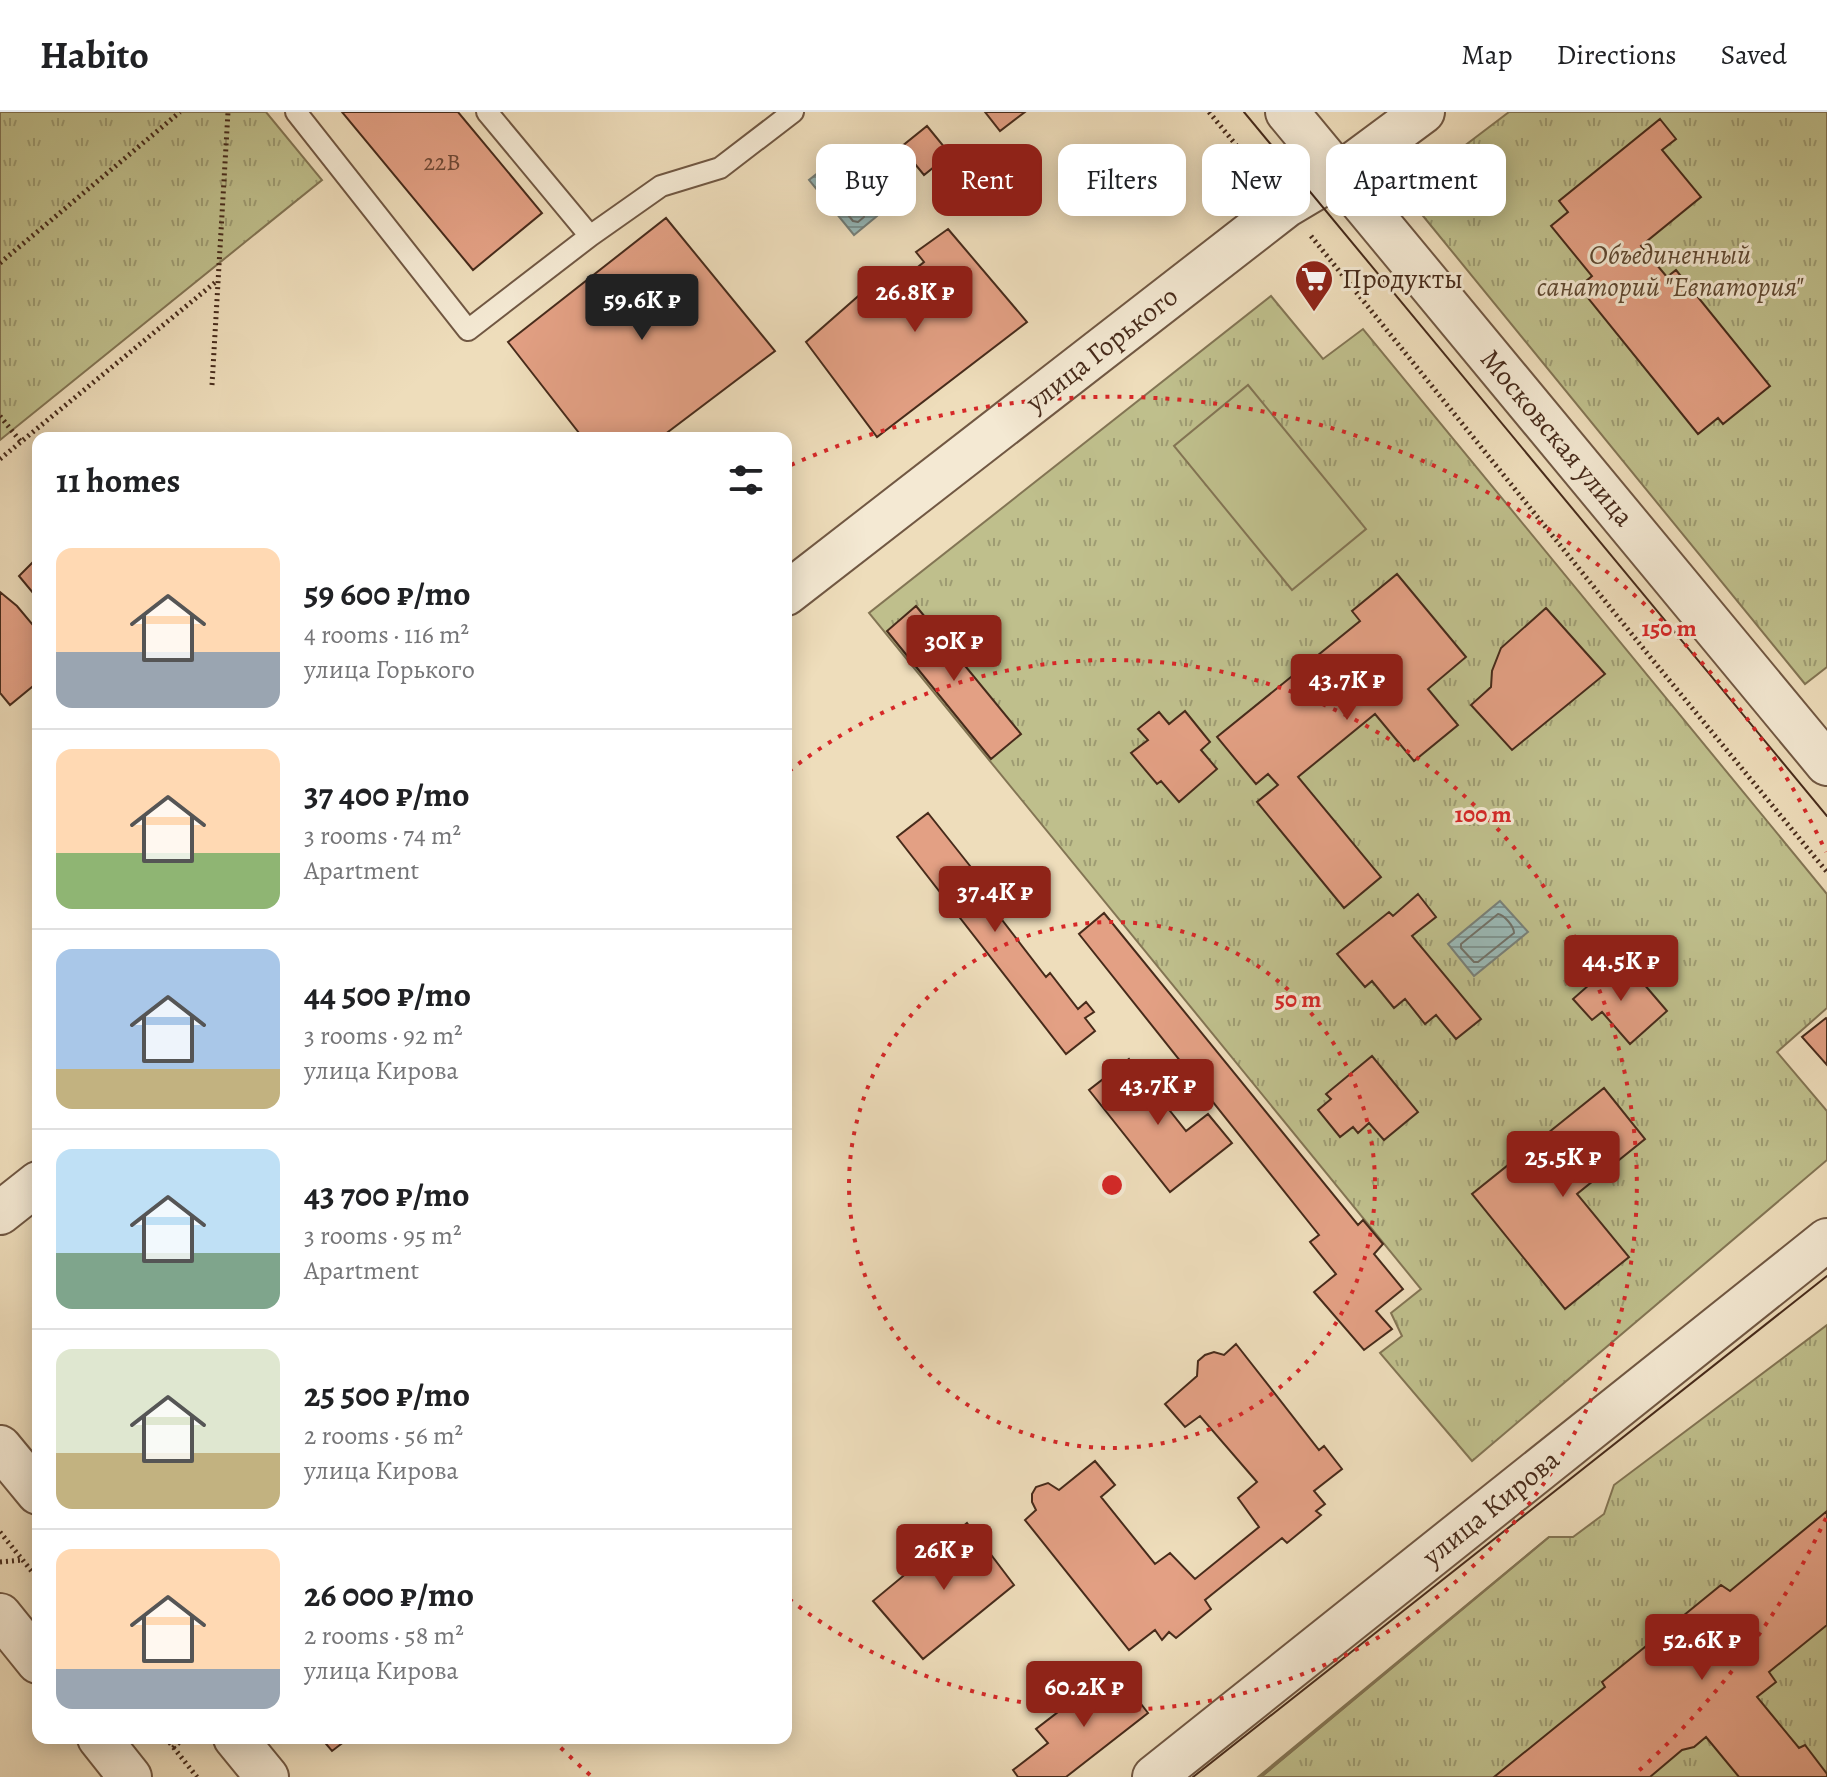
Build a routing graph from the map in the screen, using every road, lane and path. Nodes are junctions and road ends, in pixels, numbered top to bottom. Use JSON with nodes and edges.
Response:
{"nodes":[{"id":1,"x":180,"y":112,"type":"edge"},
{"id":2,"x":228,"y":112,"type":"edge"},
{"id":3,"x":296,"y":112,"type":"edge"},
{"id":4,"x":487,"y":112,"type":"edge"},
{"id":5,"x":793,"y":112,"type":"edge"},
{"id":6,"x":1209,"y":112,"type":"edge"},
{"id":7,"x":1287,"y":112,"type":"edge"},
{"id":8,"x":1423,"y":112,"type":"edge"},
{"id":9,"x":1235,"y":144,"type":"edge"},
{"id":10,"x":1380,"y":144,"type":"edge"},
{"id":11,"x":1326,"y":160,"type":"edge"},
{"id":12,"x":1273,"y":216,"type":"edge"},
{"id":13,"x":1294,"y":216,"type":"edge"},
{"id":14,"x":1372,"y":216,"type":"edge"},
{"id":15,"x":590,"y":236,"type":"junction"},
{"id":16,"x":0,"y":263,"type":"edge"},
{"id":17,"x":218,"y":280,"type":"junction"},
{"id":18,"x":212,"y":385,"type":"dead end"},
{"id":19,"x":0,"y":416,"type":"edge"},
{"id":20,"x":33,"y":432,"type":"edge"},
{"id":21,"x":32,"y":433,"type":"edge"},
{"id":22,"x":21,"y":442,"type":"junction"},
{"id":23,"x":0,"y":459,"type":"edge"},
{"id":24,"x":792,"y":589,"type":"edge"},
{"id":25,"x":1827,"y":764,"type":"edge"},
{"id":26,"x":1827,"y":872,"type":"edge"},
{"id":27,"x":32,"y":1188,"type":"edge"},
{"id":28,"x":0,"y":1213,"type":"edge"},
{"id":29,"x":1827,"y":1240,"type":"edge"},
{"id":30,"x":0,"y":1447,"type":"edge"},
{"id":31,"x":32,"y":1486,"type":"edge"},
{"id":32,"x":0,"y":1532,"type":"edge"},
{"id":33,"x":23,"y":1560,"type":"junction"},
{"id":34,"x":0,"y":1562,"type":"edge"},
{"id":35,"x":32,"y":1571,"type":"edge"},
{"id":36,"x":0,"y":1615,"type":"edge"},
{"id":37,"x":32,"y":1655,"type":"edge"},
{"id":38,"x":104,"y":1744,"type":"edge"},
{"id":39,"x":170,"y":1744,"type":"edge"},
{"id":40,"x":177,"y":1744,"type":"edge"},
{"id":41,"x":240,"y":1744,"type":"edge"},
{"id":42,"x":173,"y":1748,"type":"junction"},
{"id":43,"x":130,"y":1777,"type":"edge"},
{"id":44,"x":197,"y":1777,"type":"edge"},
{"id":45,"x":267,"y":1777,"type":"edge"},
{"id":46,"x":1154,"y":1777,"type":"edge"}],
"edges":[{"from":1,"to":16,"type":"path"},
{"from":2,"to":17,"type":"path"},
{"from":3,"to":15,"type":"lane"},
{"from":4,"to":15,"type":"lane"},
{"from":5,"to":15,"type":"lane"},
{"from":6,"to":9,"type":"path"},
{"from":7,"to":11,"type":"street","name":"Московская улица"},
{"from":8,"to":10,"type":"street","name":"улица Горького"},
{"from":12,"to":24,"type":"street","name":"улица Горького"},
{"from":13,"to":26,"type":"path"},
{"from":14,"to":25,"type":"street","name":"Московская улица"},
{"from":17,"to":18,"type":"path"},
{"from":17,"to":20,"type":"path"},
{"from":19,"to":22,"type":"path"},
{"from":21,"to":22,"type":"path"},
{"from":22,"to":23,"type":"path"},
{"from":27,"to":28,"type":"street"},
{"from":29,"to":46,"type":"street","name":"улица Кирова"},
{"from":30,"to":31,"type":"street"},
{"from":32,"to":33,"type":"path"},
{"from":33,"to":34,"type":"path"},
{"from":33,"to":35,"type":"path"},
{"from":36,"to":37,"type":"street"},
{"from":38,"to":43,"type":"street"},
{"from":39,"to":42,"type":"path"},
{"from":40,"to":42,"type":"path"},
{"from":41,"to":45,"type":"street"},
{"from":42,"to":44,"type":"path"}]}
